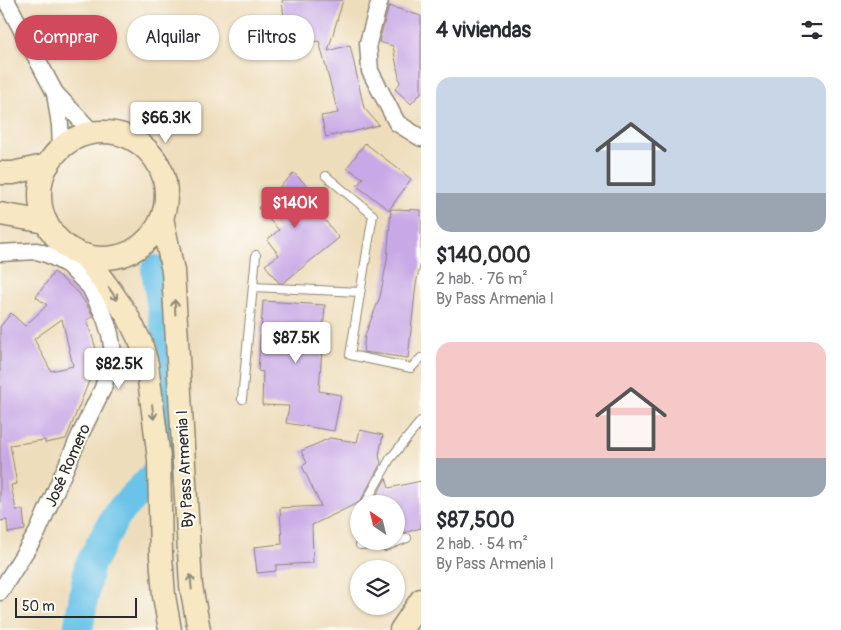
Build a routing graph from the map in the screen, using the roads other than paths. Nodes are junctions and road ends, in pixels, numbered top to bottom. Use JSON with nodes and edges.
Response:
{"nodes":[{"id":1,"x":6,"y":0,"type":"edge"},
{"id":2,"x":380,"y":0,"type":"edge"},
{"id":3,"x":54,"y":93,"type":"junction"},
{"id":4,"x":93,"y":134,"type":"junction"},
{"id":5,"x":421,"y":138,"type":"edge"},
{"id":6,"x":54,"y":157,"type":"junction"},
{"id":7,"x":0,"y":173,"type":"edge"},
{"id":8,"x":326,"y":176,"type":"dead end"},
{"id":9,"x":0,"y":214,"type":"edge"},
{"id":10,"x":162,"y":218,"type":"junction"},
{"id":11,"x":46,"y":222,"type":"junction"},
{"id":12,"x":0,"y":253,"type":"edge"},
{"id":13,"x":84,"y":256,"type":"junction"},
{"id":14,"x":256,"y":256,"type":"dead end"},
{"id":15,"x":253,"y":287,"type":"junction"},
{"id":16,"x":360,"y":292,"type":"junction"},
{"id":17,"x":421,"y":358,"type":"edge"},
{"id":18,"x":242,"y":399,"type":"dead end"},
{"id":19,"x":421,"y":421,"type":"edge"},
{"id":20,"x":370,"y":495,"type":"edge"},
{"id":21,"x":0,"y":592,"type":"edge"},
{"id":22,"x":421,"y":600,"type":"edge"},
{"id":23,"x":170,"y":630,"type":"edge"},
{"id":24,"x":199,"y":630,"type":"edge"},
{"id":25,"x":401,"y":630,"type":"edge"}],
"edges":[{"from":1,"to":3,"type":"street"},
{"from":2,"to":5,"type":"street"},
{"from":3,"to":4,"type":"street"},
{"from":3,"to":6,"type":"street"},
{"from":4,"to":6,"type":"street"},
{"from":4,"to":10,"type":"street"},
{"from":6,"to":7,"type":"street"},
{"from":6,"to":11,"type":"street"},
{"from":8,"to":16,"type":"lane"},
{"from":9,"to":11,"type":"street"},
{"from":10,"to":13,"type":"street"},
{"from":24,"to":10,"type":"street","name":"By Pass Armenia I","one_way":true},
{"from":11,"to":13,"type":"street"},
{"from":12,"to":21,"type":"street","name":"José Romero"},
{"from":13,"to":23,"type":"street","name":"By Pass Armenia I","one_way":true},
{"from":14,"to":15,"type":"lane"},
{"from":15,"to":16,"type":"lane"},
{"from":15,"to":18,"type":"lane"},
{"from":16,"to":17,"type":"lane"},
{"from":19,"to":20,"type":"lane"},
{"from":22,"to":25,"type":"street"}]}
